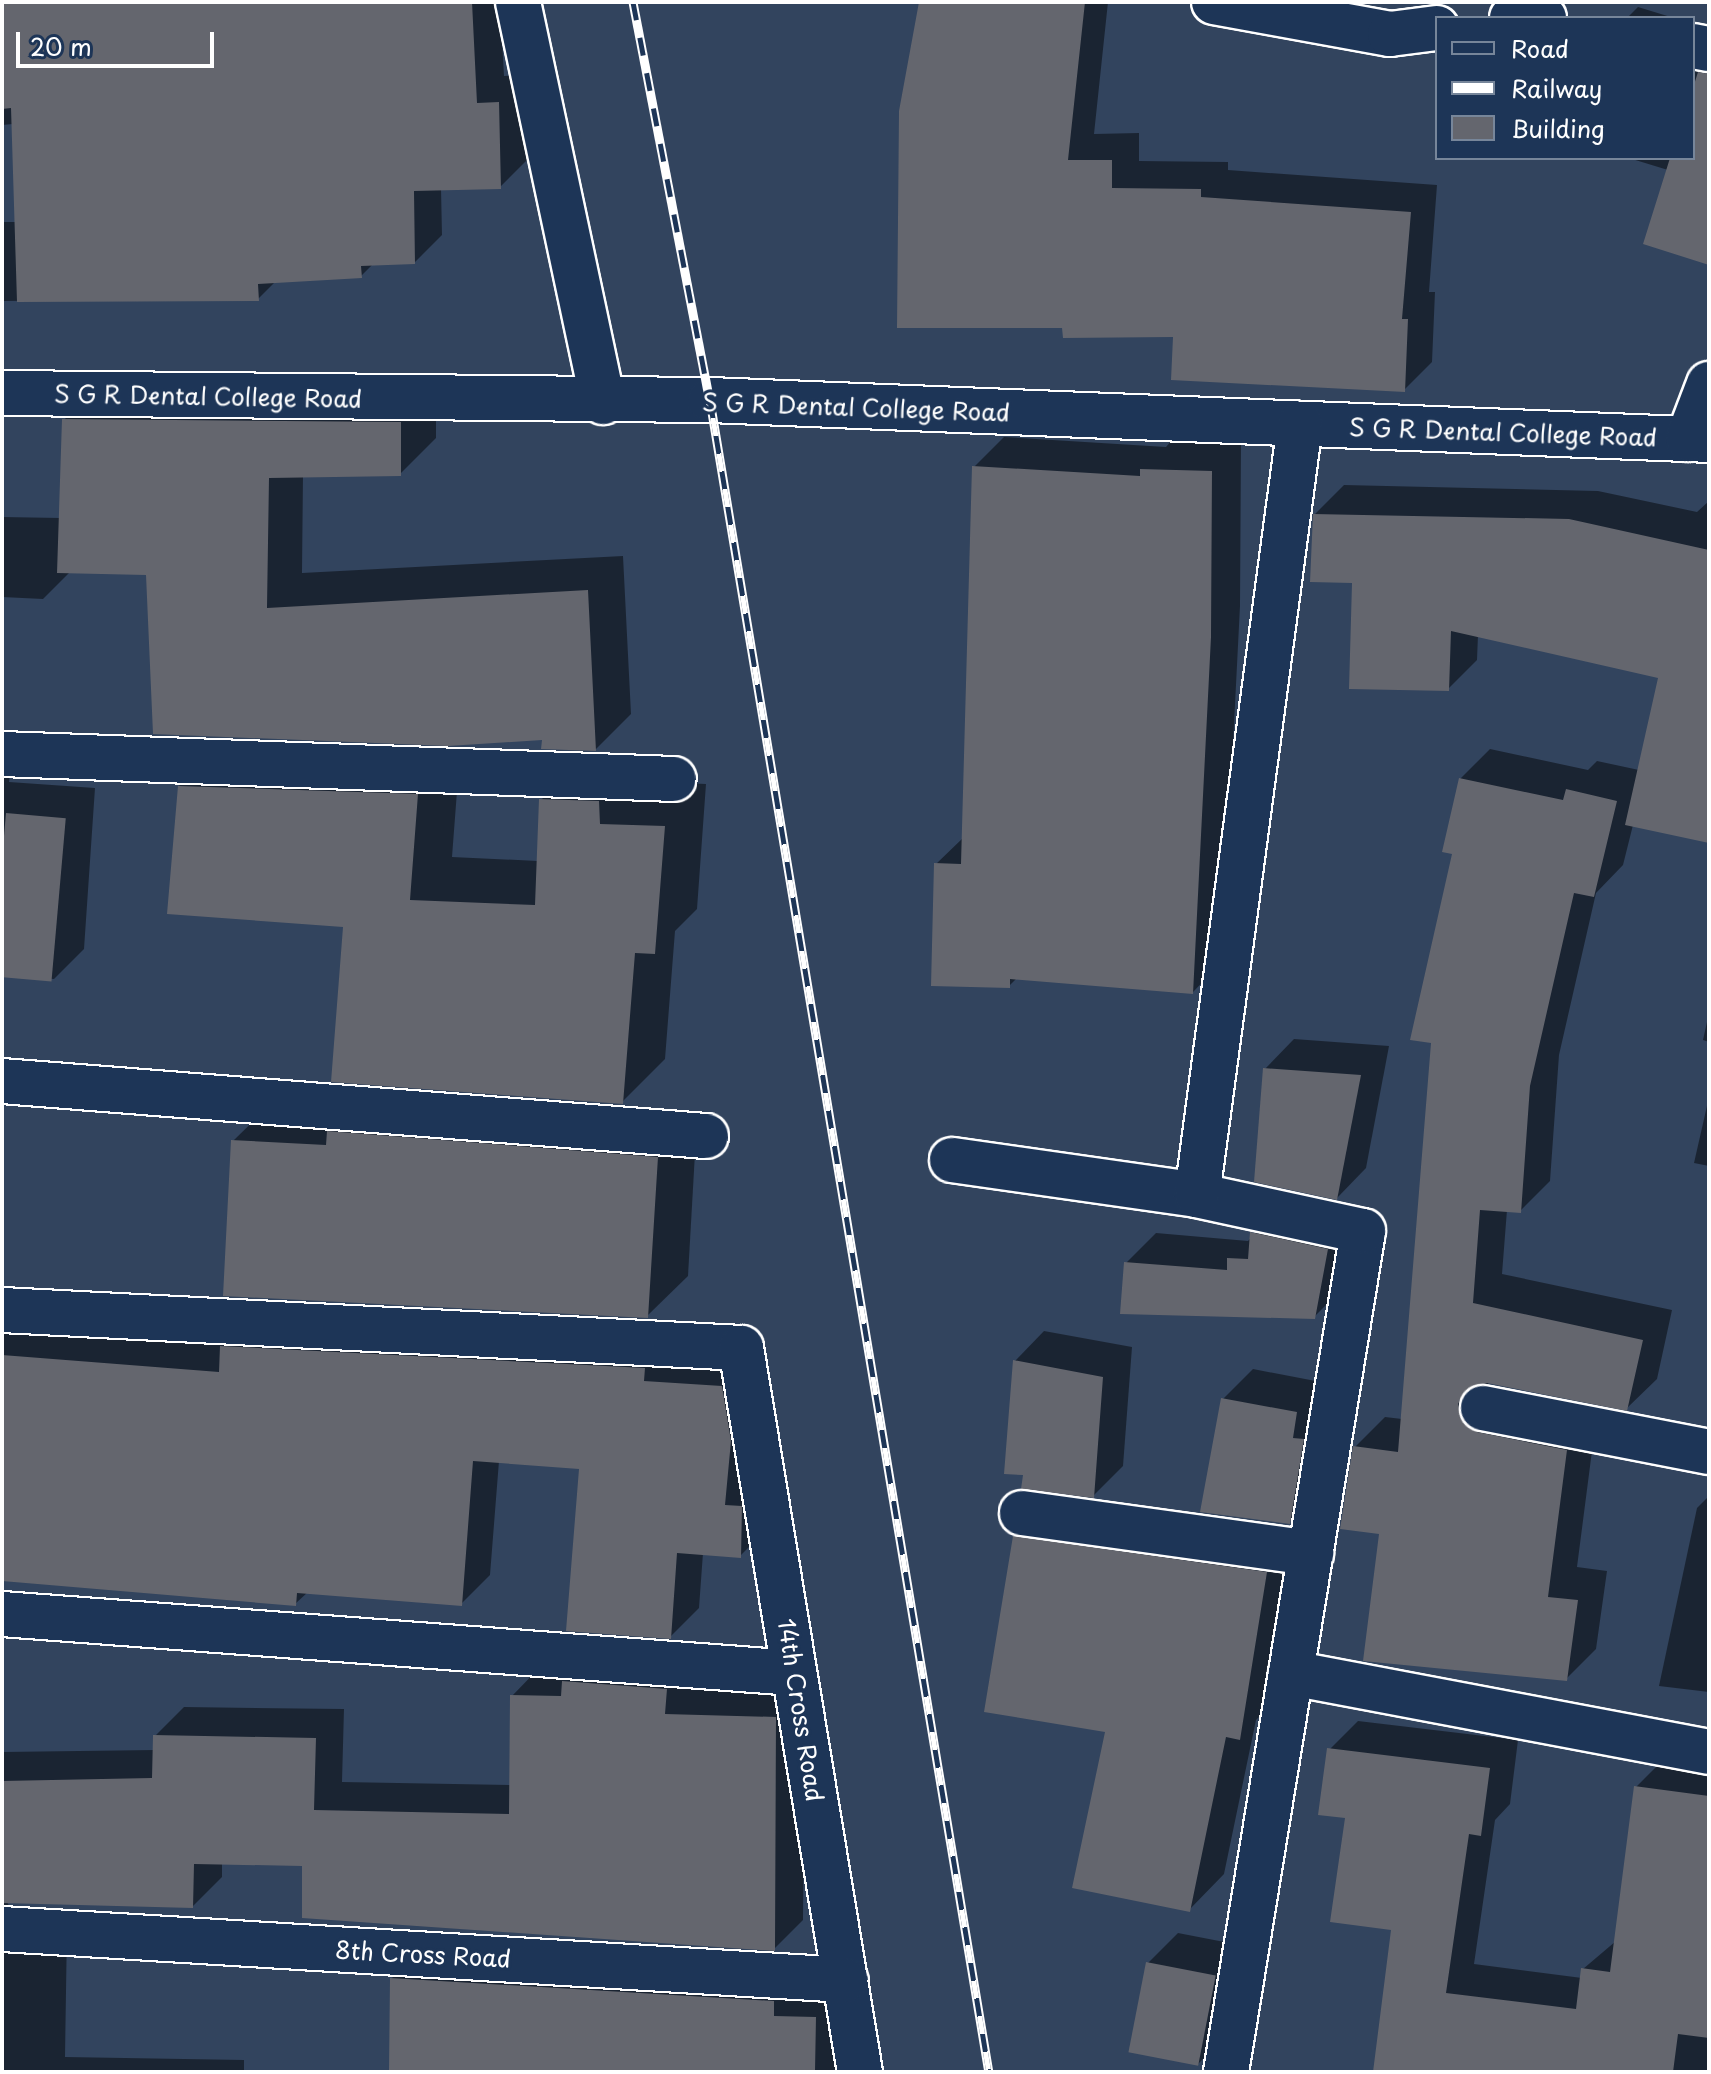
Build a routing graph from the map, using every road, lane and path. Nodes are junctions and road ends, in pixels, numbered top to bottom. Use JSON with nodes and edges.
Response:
{"nodes":[{"id":1,"x":518,"y":2,"type":"edge"},
{"id":2,"x":1214,"y":2,"type":"edge"},
{"id":3,"x":1435,"y":28,"type":"edge"},
{"id":4,"x":1709,"y":384,"type":"edge"},
{"id":5,"x":2,"y":393,"type":"edge"},
{"id":6,"x":603,"y":402,"type":"junction"},
{"id":7,"x":1300,"y":424,"type":"junction"},
{"id":8,"x":1699,"y":440,"type":"edge"},
{"id":9,"x":2,"y":754,"type":"edge"},
{"id":10,"x":674,"y":779,"type":"dead end"},
{"id":11,"x":2,"y":1081,"type":"edge"},
{"id":12,"x":706,"y":1136,"type":"dead end"},
{"id":13,"x":952,"y":1160,"type":"dead end"},
{"id":14,"x":1197,"y":1195,"type":"junction"},
{"id":15,"x":2,"y":1310,"type":"edge"},
{"id":16,"x":1483,"y":1408,"type":"dead end"},
{"id":17,"x":1709,"y":1452,"type":"edge"},
{"id":18,"x":1022,"y":1513,"type":"dead end"},
{"id":19,"x":1311,"y":1553,"type":"junction"},
{"id":20,"x":2,"y":1614,"type":"edge"},
{"id":21,"x":794,"y":1673,"type":"junction"},
{"id":22,"x":1291,"y":1673,"type":"junction"},
{"id":23,"x":1709,"y":1752,"type":"edge"},
{"id":24,"x":2,"y":1929,"type":"edge"},
{"id":25,"x":845,"y":1980,"type":"junction"},
{"id":26,"x":860,"y":2072,"type":"edge"},
{"id":27,"x":1226,"y":2072,"type":"edge"}],
"edges":[{"from":1,"to":6,"type":"street"},
{"from":2,"to":3,"type":"street"},
{"from":4,"to":8,"type":"street"},
{"from":5,"to":6,"type":"street","name":"S G R Dental College Road"},
{"from":6,"to":7,"type":"street","name":"S G R Dental College Road"},
{"from":7,"to":8,"type":"street","name":"S G R Dental College Road"},
{"from":7,"to":14,"type":"street"},
{"from":9,"to":10,"type":"street"},
{"from":11,"to":12,"type":"street"},
{"from":13,"to":14,"type":"street"},
{"from":14,"to":19,"type":"street"},
{"from":15,"to":21,"type":"street","name":"14th Cross Road"},
{"from":16,"to":17,"type":"street"},
{"from":18,"to":19,"type":"street"},
{"from":19,"to":22,"type":"street"},
{"from":20,"to":21,"type":"street"},
{"from":21,"to":25,"type":"street","name":"14th Cross Road"},
{"from":22,"to":23,"type":"street"},
{"from":22,"to":27,"type":"street"},
{"from":24,"to":25,"type":"street","name":"8th Cross Road"},
{"from":25,"to":26,"type":"street","name":"14th Cross Road"}]}
